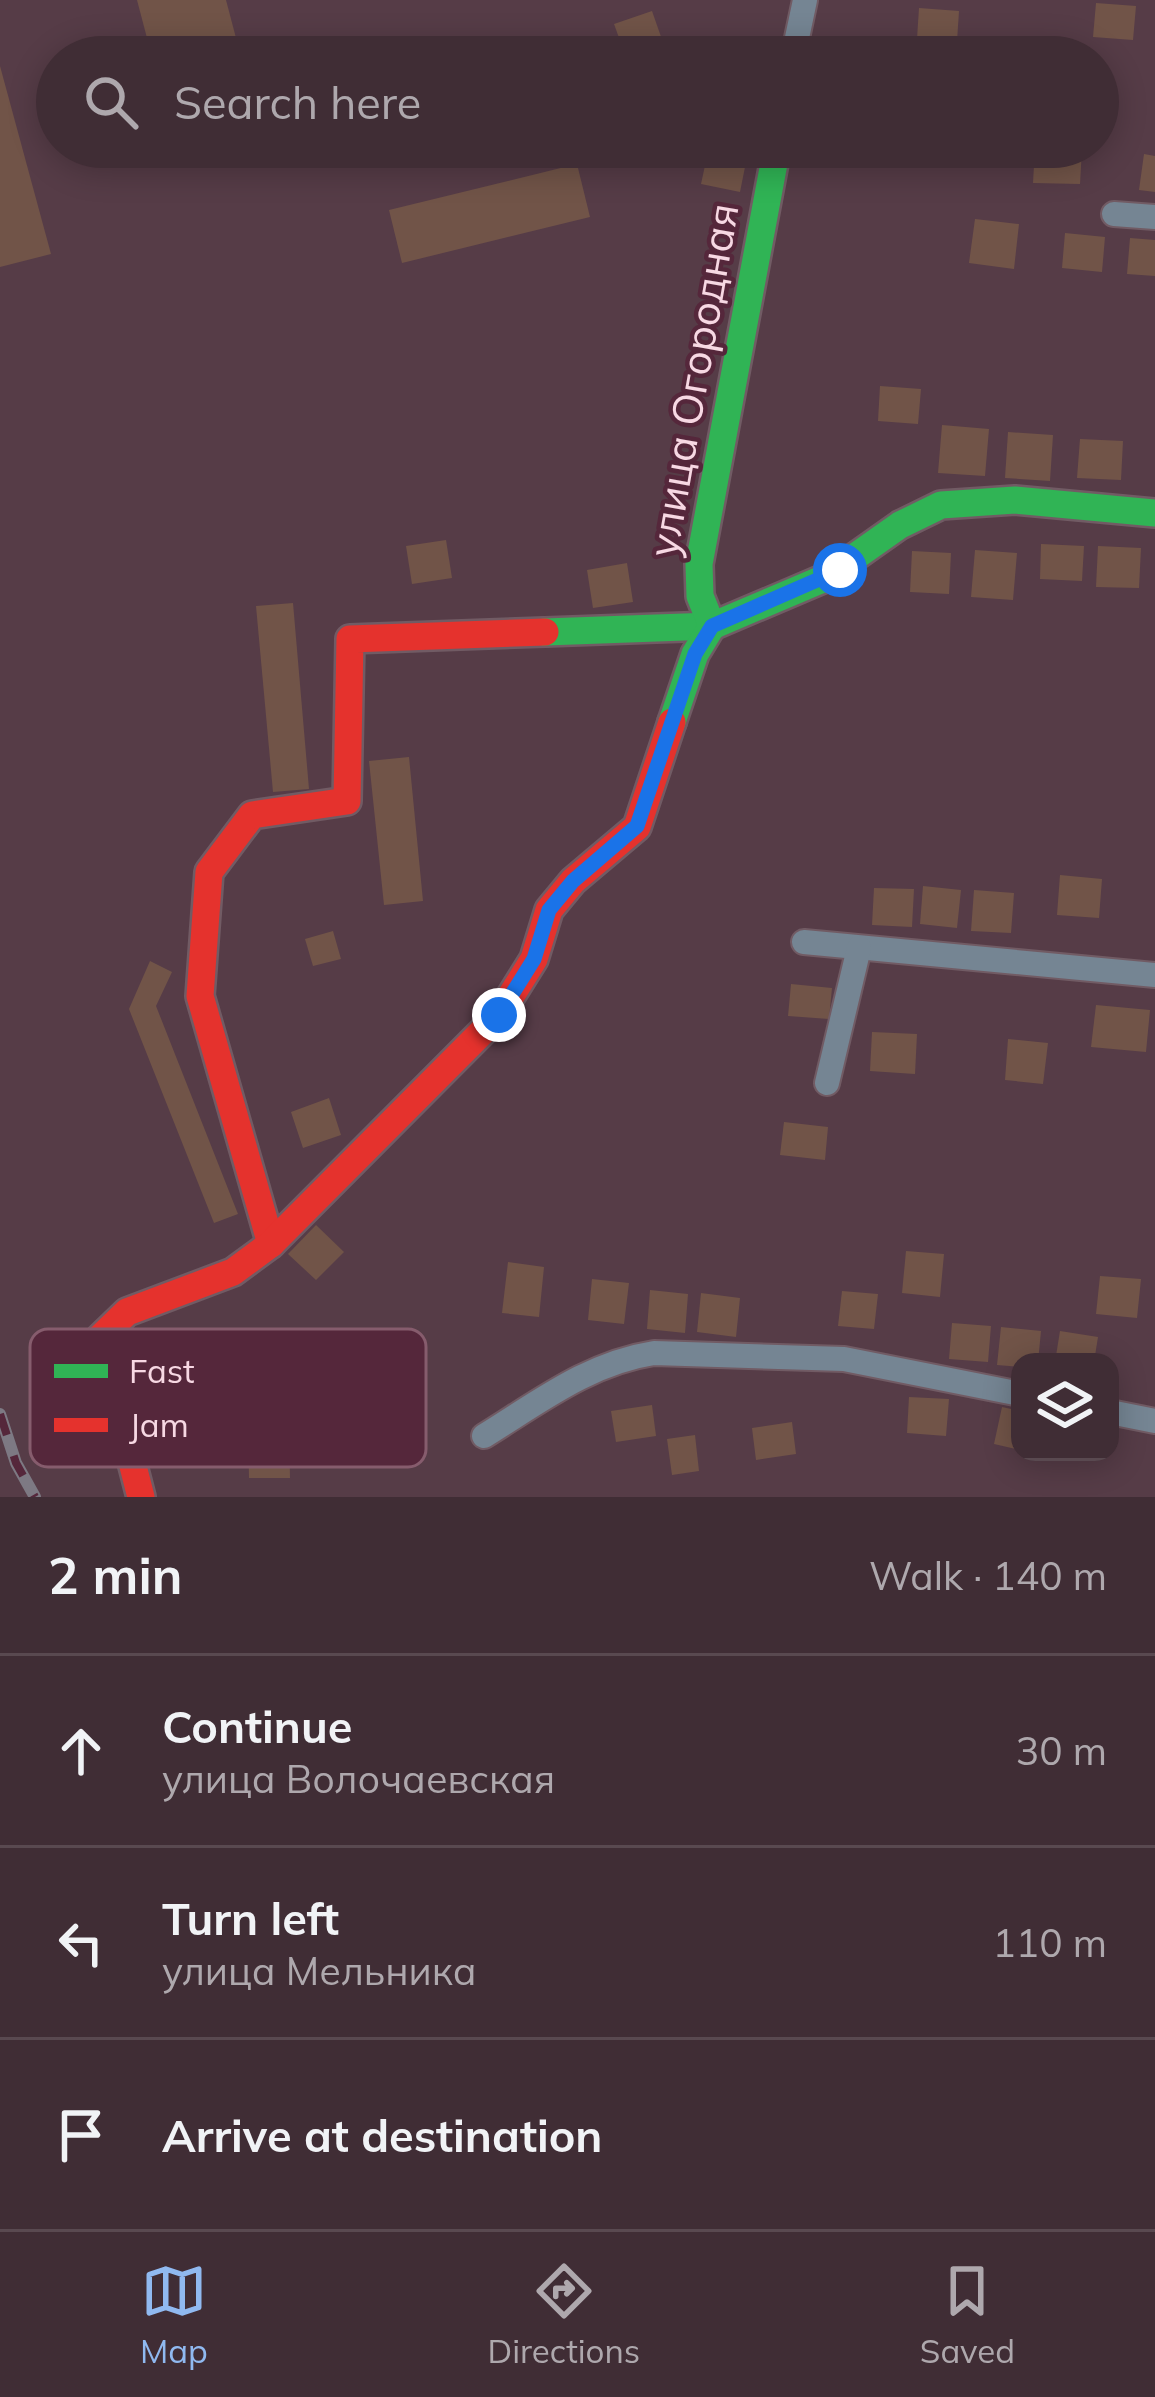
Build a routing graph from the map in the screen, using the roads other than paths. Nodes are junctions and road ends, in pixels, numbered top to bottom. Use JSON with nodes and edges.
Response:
{"nodes":[{"id":1,"x":805,"y":0,"type":"edge"},
{"id":2,"x":798,"y":36,"type":"edge"},
{"id":3,"x":772,"y":168,"type":"edge"},
{"id":4,"x":1114,"y":214,"type":"dead end"},
{"id":5,"x":1155,"y":217,"type":"edge"},
{"id":6,"x":1155,"y":513,"type":"edge"},
{"id":7,"x":712,"y":626,"type":"junction"},
{"id":8,"x":804,"y":942,"type":"dead end"},
{"id":9,"x":859,"y":948,"type":"junction"},
{"id":10,"x":1155,"y":975,"type":"edge"},
{"id":11,"x":827,"y":1083,"type":"dead end"},
{"id":12,"x":271,"y":1244,"type":"junction"},
{"id":13,"x":106,"y":1329,"type":"edge"},
{"id":14,"x":1011,"y":1392,"type":"edge"},
{"id":15,"x":1119,"y":1414,"type":"edge"},
{"id":16,"x":1155,"y":1421,"type":"edge"},
{"id":17,"x":484,"y":1436,"type":"dead end"},
{"id":18,"x":133,"y":1467,"type":"edge"},
{"id":19,"x":141,"y":1497,"type":"edge"}],
"edges":[{"from":1,"to":2,"type":"street"},
{"from":3,"to":7,"type":"street","name":"улица Огородная"},
{"from":4,"to":5,"type":"street"},
{"from":6,"to":7,"type":"street"},
{"from":7,"to":12,"type":"street"},
{"from":7,"to":12,"type":"street"},
{"from":8,"to":9,"type":"street"},
{"from":9,"to":10,"type":"street"},
{"from":9,"to":11,"type":"street"},
{"from":12,"to":13,"type":"street"},
{"from":14,"to":17,"type":"street"},
{"from":15,"to":16,"type":"street"},
{"from":18,"to":19,"type":"street"}]}
